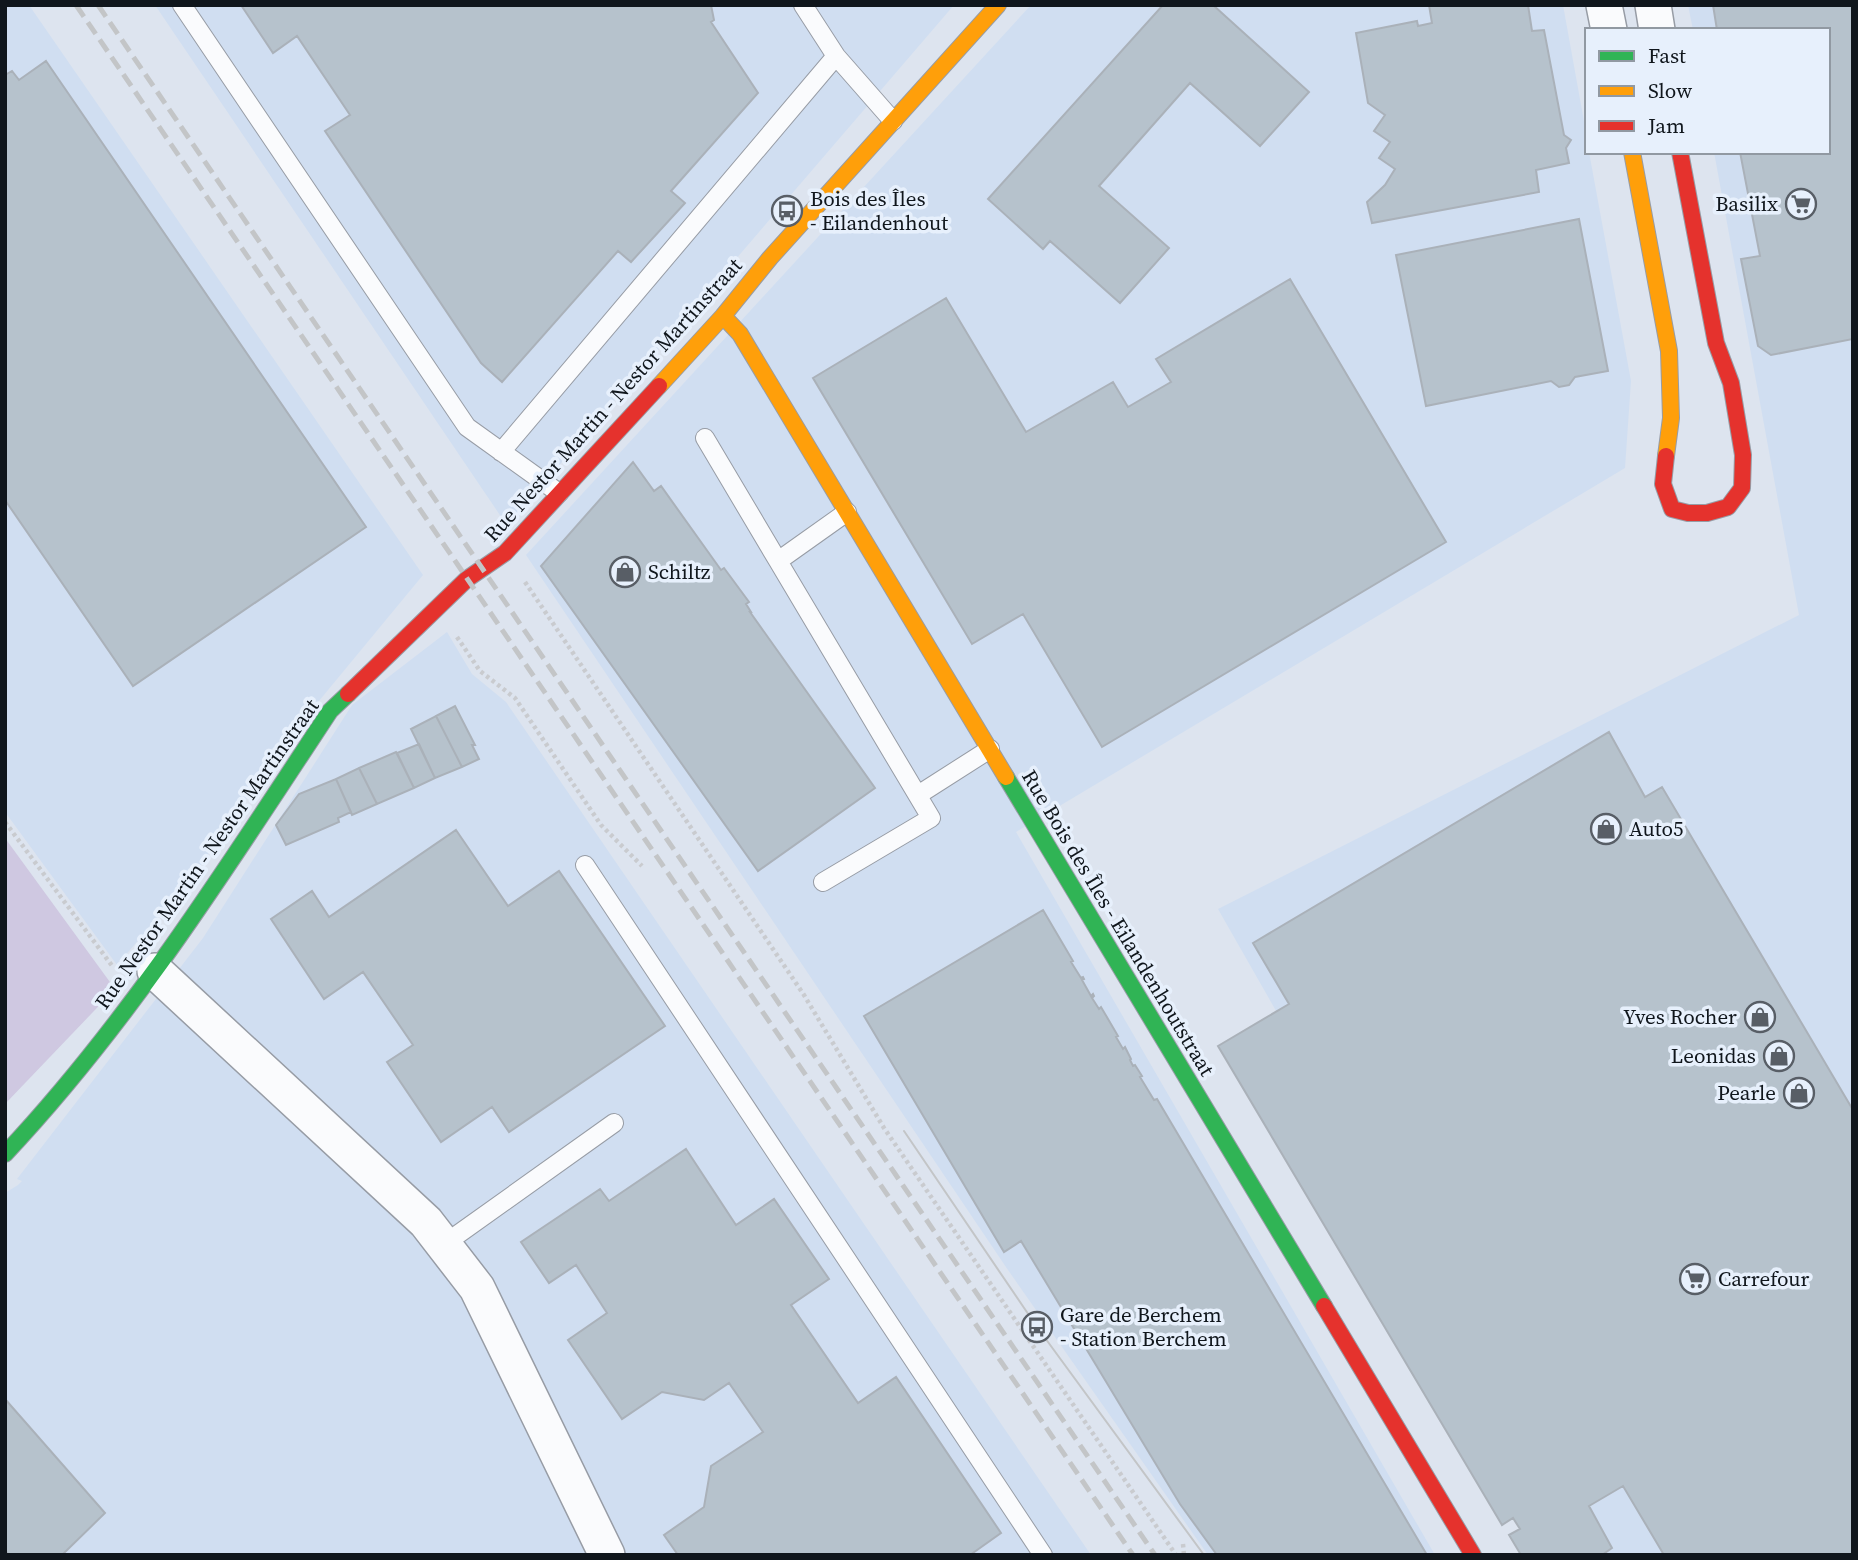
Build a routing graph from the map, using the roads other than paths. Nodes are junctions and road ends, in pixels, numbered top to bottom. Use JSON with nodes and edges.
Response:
{"nodes":[{"id":1,"x":182,"y":5,"type":"edge"},
{"id":2,"x":803,"y":5,"type":"edge"},
{"id":3,"x":998,"y":5,"type":"edge"},
{"id":4,"x":1604,"y":5,"type":"edge"},
{"id":5,"x":1653,"y":5,"type":"edge"},
{"id":6,"x":1609,"y":28,"type":"edge"},
{"id":7,"x":1657,"y":28,"type":"edge"},
{"id":8,"x":836,"y":56,"type":"junction"},
{"id":9,"x":893,"y":121,"type":"junction"},
{"id":10,"x":1632,"y":154,"type":"edge"},
{"id":11,"x":1680,"y":154,"type":"edge"},
{"id":12,"x":723,"y":316,"type":"junction"},
{"id":13,"x":705,"y":438,"type":"dead end"},
{"id":14,"x":502,"y":452,"type":"junction"},
{"id":15,"x":559,"y":493,"type":"junction"},
{"id":16,"x":847,"y":512,"type":"junction"},
{"id":17,"x":778,"y":561,"type":"junction"},
{"id":18,"x":989,"y":749,"type":"junction"},
{"id":19,"x":918,"y":795,"type":"junction"},
{"id":20,"x":585,"y":864,"type":"dead end"},
{"id":21,"x":823,"y":882,"type":"dead end"},
{"id":22,"x":146,"y":984,"type":"junction"},
{"id":23,"x":614,"y":1123,"type":"dead end"},
{"id":24,"x":5,"y":1154,"type":"edge"},
{"id":25,"x":443,"y":1245,"type":"junction"},
{"id":26,"x":607,"y":1555,"type":"edge"},
{"id":27,"x":1043,"y":1555,"type":"edge"},
{"id":28,"x":1473,"y":1555,"type":"edge"}],
"edges":[{"from":1,"to":14,"type":"lane"},
{"from":2,"to":8,"type":"lane"},
{"from":3,"to":9,"type":"street","name":"Rue Nestor Martin - Nestor Martinstraat"},
{"from":4,"to":6,"type":"street"},
{"from":5,"to":7,"type":"street"},
{"from":8,"to":9,"type":"lane"},
{"from":8,"to":14,"type":"lane"},
{"from":9,"to":12,"type":"street","name":"Rue Nestor Martin - Nestor Martinstraat"},
{"from":10,"to":11,"type":"street"},
{"from":12,"to":15,"type":"street","name":"Rue Nestor Martin - Nestor Martinstraat"},
{"from":12,"to":16,"type":"street","name":"Rue Bois des Îles - Eilandenhoutstraat"},
{"from":13,"to":17,"type":"lane"},
{"from":14,"to":15,"type":"lane"},
{"from":15,"to":22,"type":"street","name":"Rue Nestor Martin - Nestor Martinstraat"},
{"from":16,"to":17,"type":"lane"},
{"from":16,"to":18,"type":"street","name":"Rue Bois des Îles - Eilandenhoutstraat"},
{"from":17,"to":19,"type":"lane"},
{"from":18,"to":19,"type":"lane"},
{"from":18,"to":28,"type":"street","name":"Rue Bois des Îles - Eilandenhoutstraat"},
{"from":19,"to":21,"type":"lane"},
{"from":20,"to":27,"type":"lane"},
{"from":22,"to":24,"type":"street","name":"Rue Nestor Martin - Nestor Martinstraat"},
{"from":22,"to":25,"type":"street"},
{"from":23,"to":25,"type":"lane"},
{"from":25,"to":26,"type":"street"}]}
